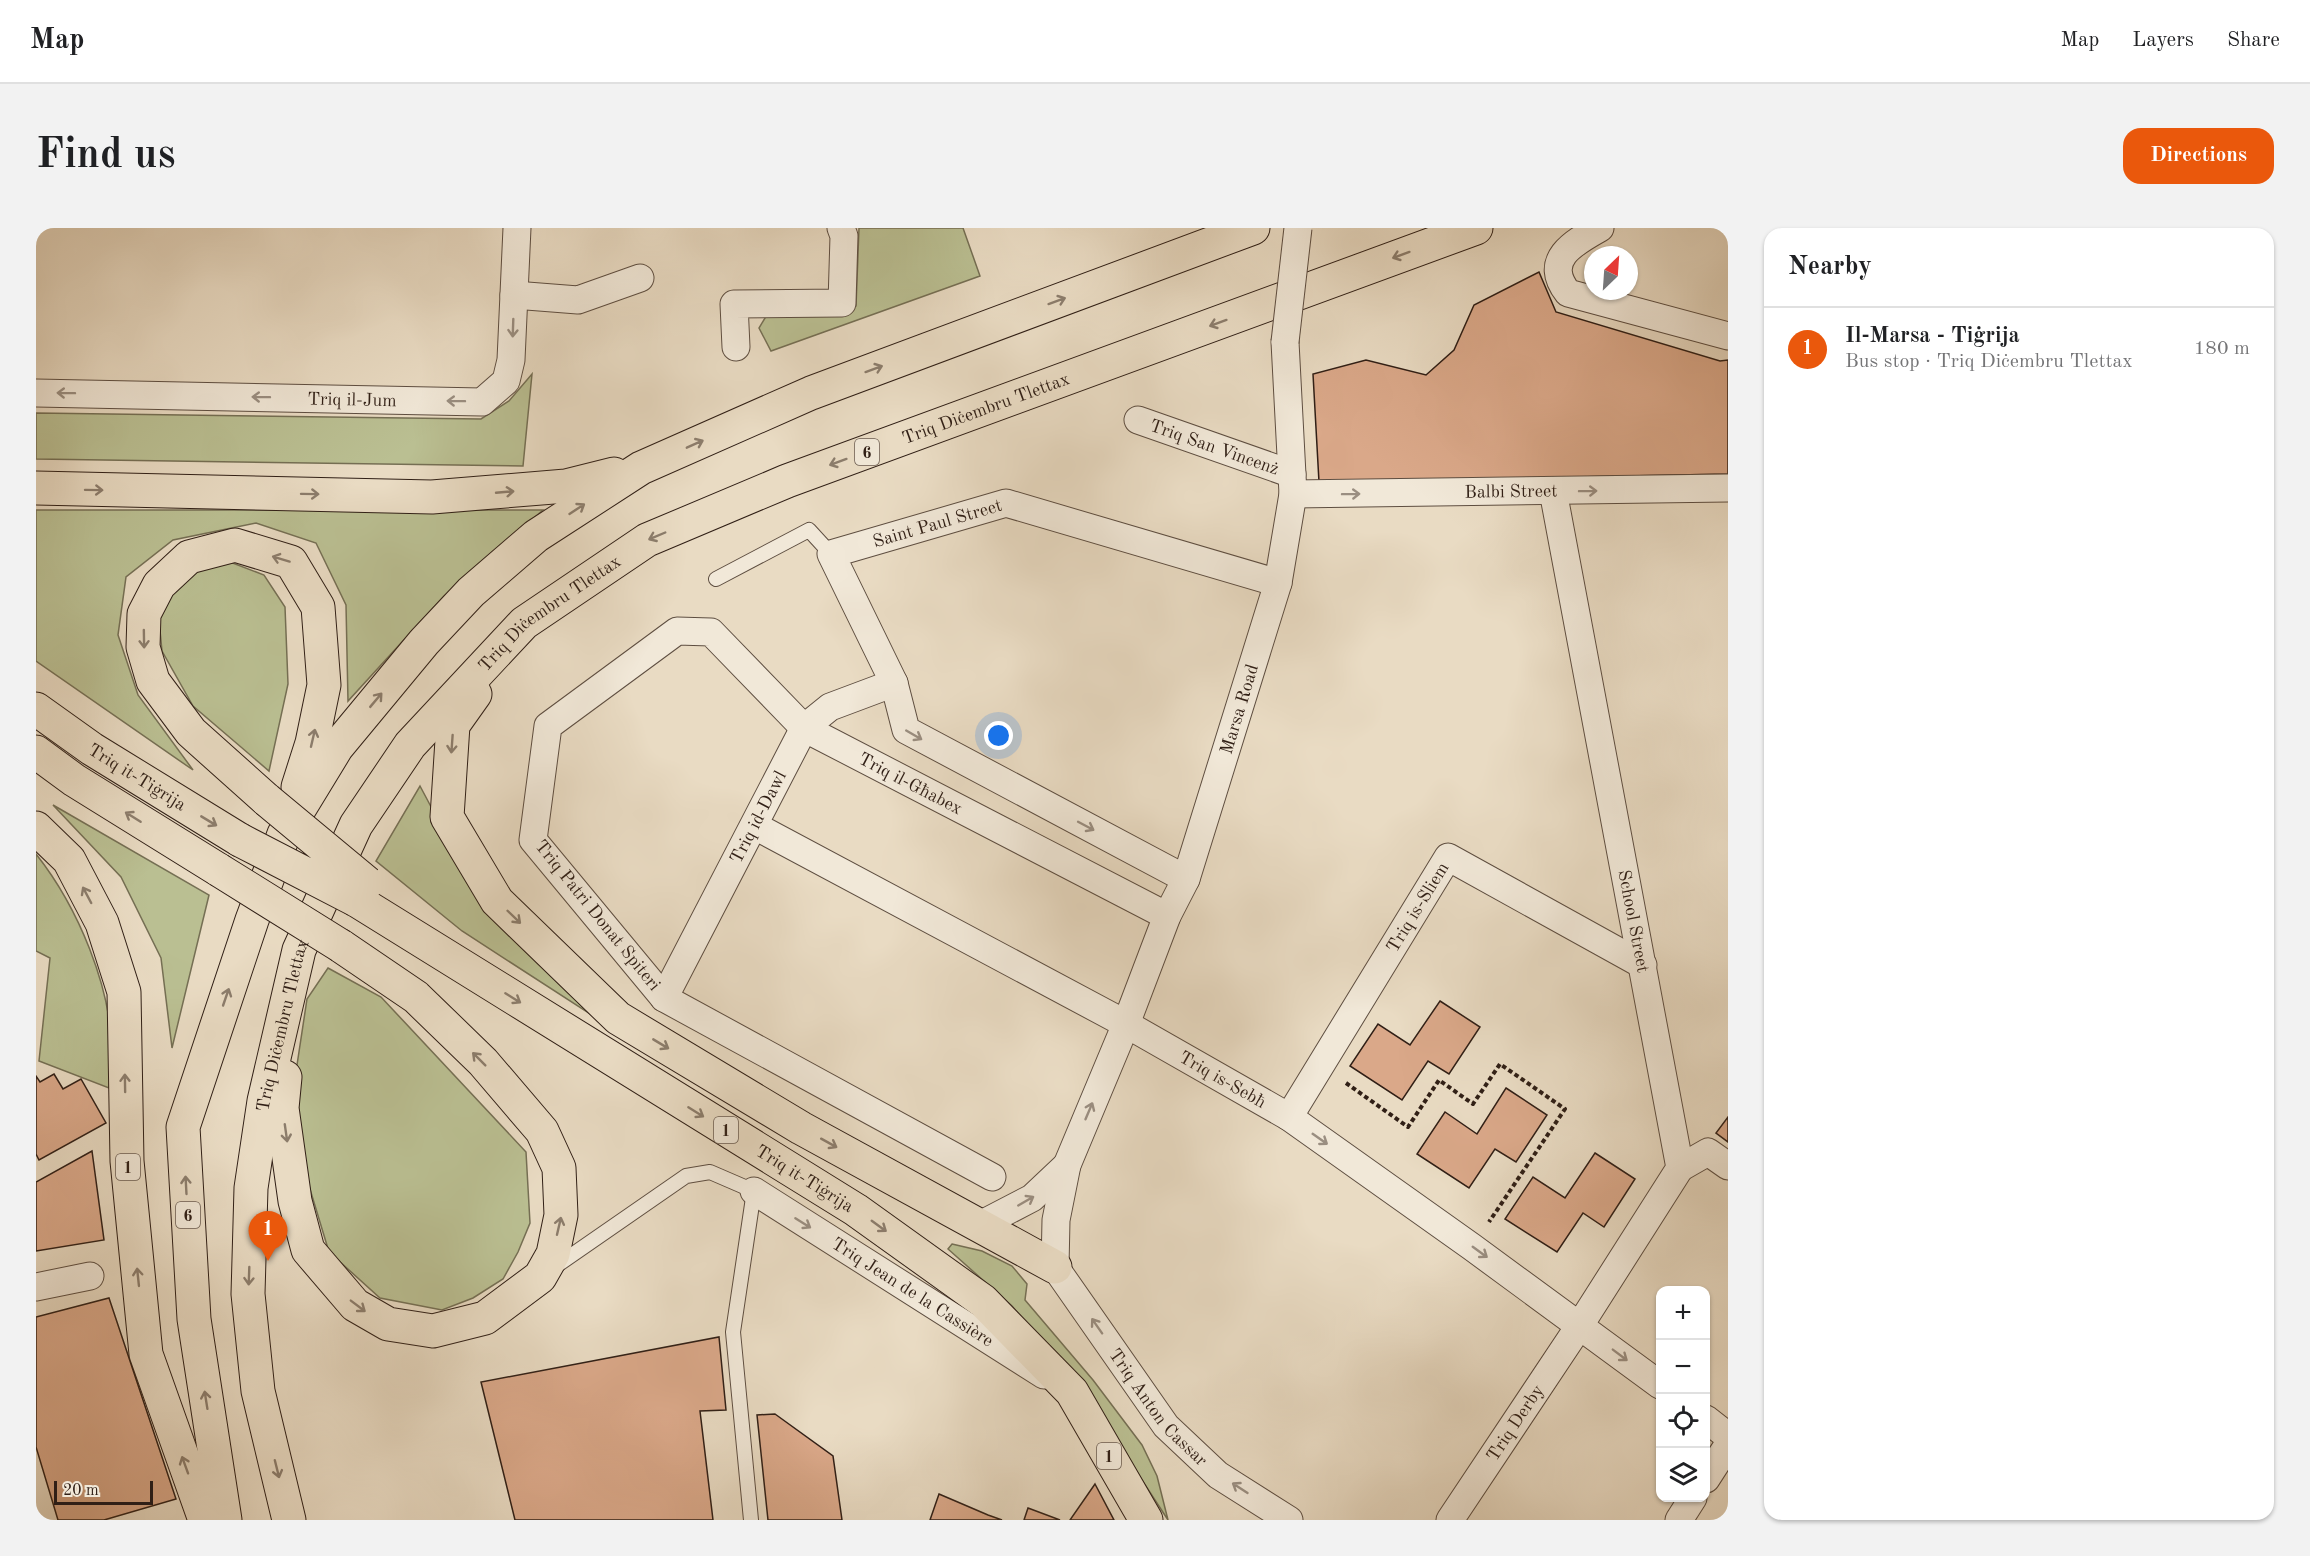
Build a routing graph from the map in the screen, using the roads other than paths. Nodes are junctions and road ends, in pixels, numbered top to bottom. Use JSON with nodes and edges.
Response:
{"nodes":[{"id":1,"x":517,"y":228,"type":"edge"},
{"id":2,"x":841,"y":228,"type":"edge"},
{"id":3,"x":1253,"y":228,"type":"edge"},
{"id":4,"x":1298,"y":228,"type":"edge"},
{"id":5,"x":1476,"y":228,"type":"edge"},
{"id":6,"x":1600,"y":228,"type":"edge"},
{"id":7,"x":640,"y":278,"type":"dead end"},
{"id":8,"x":514,"y":295,"type":"junction"},
{"id":9,"x":1728,"y":336,"type":"edge"},
{"id":10,"x":736,"y":347,"type":"dead end"},
{"id":11,"x":36,"y":393,"type":"edge"},
{"id":12,"x":1138,"y":420,"type":"dead end"},
{"id":13,"x":641,"y":468,"type":"junction"},
{"id":14,"x":1292,"y":484,"type":"junction"},
{"id":15,"x":36,"y":488,"type":"edge"},
{"id":16,"x":1728,"y":488,"type":"edge"},
{"id":17,"x":1553,"y":491,"type":"junction"},
{"id":18,"x":831,"y":554,"type":"junction"},
{"id":19,"x":716,"y":579,"type":"dead end"},
{"id":20,"x":1278,"y":583,"type":"junction"},
{"id":21,"x":524,"y":623,"type":"junction"},
{"id":22,"x":676,"y":631,"type":"joint"},
{"id":23,"x":894,"y":683,"type":"junction"},
{"id":24,"x":36,"y":709,"type":"edge"},
{"id":25,"x":804,"y":728,"type":"junction"},
{"id":26,"x":36,"y":752,"type":"edge"},
{"id":27,"x":754,"y":826,"type":"junction"},
{"id":28,"x":36,"y":828,"type":"edge"},
{"id":29,"x":284,"y":834,"type":"junction"},
{"id":30,"x":1186,"y":879,"type":"junction"},
{"id":31,"x":361,"y":891,"type":"junction"},
{"id":32,"x":1167,"y":916,"type":"junction"},
{"id":33,"x":299,"y":950,"type":"junction"},
{"id":34,"x":1643,"y":965,"type":"junction"},
{"id":35,"x":664,"y":998,"type":"junction"},
{"id":36,"x":1126,"y":1024,"type":"junction"},
{"id":37,"x":1289,"y":1117,"type":"junction"},
{"id":38,"x":1067,"y":1165,"type":"junction"},
{"id":39,"x":1728,"y":1166,"type":"edge"},
{"id":40,"x":1680,"y":1168,"type":"junction"},
{"id":41,"x":992,"y":1177,"type":"dead end"},
{"id":42,"x":754,"y":1191,"type":"junction"},
{"id":43,"x":978,"y":1226,"type":"junction"},
{"id":44,"x":1055,"y":1267,"type":"junction"},
{"id":45,"x":90,"y":1276,"type":"dead end"},
{"id":46,"x":540,"y":1277,"type":"junction"},
{"id":47,"x":36,"y":1287,"type":"edge"},
{"id":48,"x":1580,"y":1325,"type":"junction"},
{"id":49,"x":1656,"y":1382,"type":"edge"},
{"id":50,"x":1072,"y":1392,"type":"junction"},
{"id":51,"x":1710,"y":1422,"type":"edge"},
{"id":52,"x":1728,"y":1436,"type":"edge"},
{"id":53,"x":1728,"y":1445,"type":"edge"},
{"id":54,"x":1710,"y":1473,"type":"edge"},
{"id":55,"x":1690,"y":1502,"type":"edge"},
{"id":56,"x":205,"y":1520,"type":"edge"},
{"id":57,"x":225,"y":1520,"type":"edge"},
{"id":58,"x":289,"y":1520,"type":"edge"},
{"id":59,"x":751,"y":1520,"type":"edge"},
{"id":60,"x":1146,"y":1520,"type":"edge"},
{"id":61,"x":1289,"y":1520,"type":"edge"},
{"id":62,"x":1450,"y":1520,"type":"edge"},
{"id":63,"x":1678,"y":1520,"type":"edge"}],
"edges":[{"from":1,"to":8,"type":"street","name":"Triq il-Jum"},
{"from":2,"to":10,"type":"street"},
{"from":13,"to":3,"type":"highway","number":"6","one_way":true},
{"from":4,"to":14,"type":"street","name":"Marsa Road","bridge":true},
{"from":5,"to":21,"type":"highway","name":"Triq Diċembru Tlettax","number":"6","one_way":true},
{"from":6,"to":9,"type":"street"},
{"from":7,"to":8,"type":"street"},
{"from":8,"to":11,"type":"street","name":"Triq il-Jum","one_way":true},
{"from":12,"to":14,"type":"street","name":"Triq San Vincenż"},
{"from":15,"to":13,"type":"highway","one_way":true},
{"from":29,"to":13,"type":"highway","number":"6","one_way":true},
{"from":14,"to":17,"type":"street","name":"Balbi Street","one_way":true},
{"from":14,"to":20,"type":"street","name":"Marsa Road"},
{"from":17,"to":16,"type":"street","name":"Balbi Street","one_way":true},
{"from":17,"to":34,"type":"street","name":"School Street"},
{"from":18,"to":19,"type":"lane"},
{"from":18,"to":20,"type":"street","name":"Saint Paul Street"},
{"from":18,"to":23,"type":"street"},
{"from":20,"to":30,"type":"street","name":"Marsa Road"},
{"from":21,"to":33,"type":"highway","name":"Triq Diċembru Tlettax","number":"6"},
{"from":21,"to":43,"type":"highway","one_way":true},
{"from":22,"to":25,"type":"street","name":"Triq il-Għabex"},
{"from":22,"to":35,"type":"street","name":"Triq Patri Donat Spiteri"},
{"from":23,"to":25,"type":"street","name":"Triq id-Dawl"},
{"from":23,"to":30,"type":"street","one_way":true},
{"from":24,"to":31,"type":"highway","name":"Triq it-Tiġrija","number":"1","one_way":true,"bridge":true},
{"from":25,"to":27,"type":"street","name":"Triq id-Dawl"},
{"from":25,"to":32,"type":"street","name":"Triq il-Għabex"},
{"from":46,"to":26,"type":"highway","name":"Triq it-Tiġrija","one_way":true,"bridge":true},
{"from":27,"to":35,"type":"street","name":"Triq id-Dawl"},
{"from":27,"to":36,"type":"street","name":"Triq is-Sebħ"},
{"from":56,"to":28,"type":"highway","number":"1","one_way":true},
{"from":29,"to":31,"type":"highway","one_way":true,"bridge":true},
{"from":57,"to":29,"type":"highway","number":"6","one_way":true},
{"from":30,"to":32,"type":"street","name":"Marsa Road"},
{"from":31,"to":50,"type":"highway","name":"Triq it-Tiġrija","number":"1","one_way":true},
{"from":32,"to":36,"type":"street","name":"Marsa Road"},
{"from":33,"to":46,"type":"highway","one_way":true},
{"from":33,"to":58,"type":"highway","name":"Triq Diċembru Tlettax","number":"6","one_way":true},
{"from":34,"to":37,"type":"street","name":"Triq is-Sliem"},
{"from":34,"to":40,"type":"street","name":"School Street"},
{"from":35,"to":41,"type":"street","name":"Triq Patri Donat Spiteri"},
{"from":36,"to":37,"type":"street","name":"Triq is-Sebħ"},
{"from":38,"to":36,"type":"street","name":"Marsa Road","one_way":true},
{"from":37,"to":48,"type":"street","name":"Triq is-Sebħ","one_way":true},
{"from":43,"to":38,"type":"street","name":"Marsa Road","one_way":true},
{"from":38,"to":44,"type":"street","name":"Marsa Road"},
{"from":39,"to":40,"type":"street"},
{"from":40,"to":48,"type":"street"},
{"from":42,"to":46,"type":"lane"},
{"from":42,"to":50,"type":"street","name":"Triq Jean de la Cassière","one_way":true},
{"from":42,"to":59,"type":"lane"},
{"from":43,"to":44,"type":"highway"},
{"from":61,"to":44,"type":"street","name":"Triq Anton Cassar","one_way":true},
{"from":45,"to":47,"type":"street"},
{"from":48,"to":49,"type":"street","name":"Triq is-Sebħ","one_way":true},
{"from":48,"to":62,"type":"street","name":"Triq Derby"},
{"from":50,"to":60,"type":"highway","name":"Triq it-Tiġrija","number":"1"},
{"from":51,"to":52,"type":"street"},
{"from":53,"to":54,"type":"street"},
{"from":55,"to":63,"type":"street"}]}
